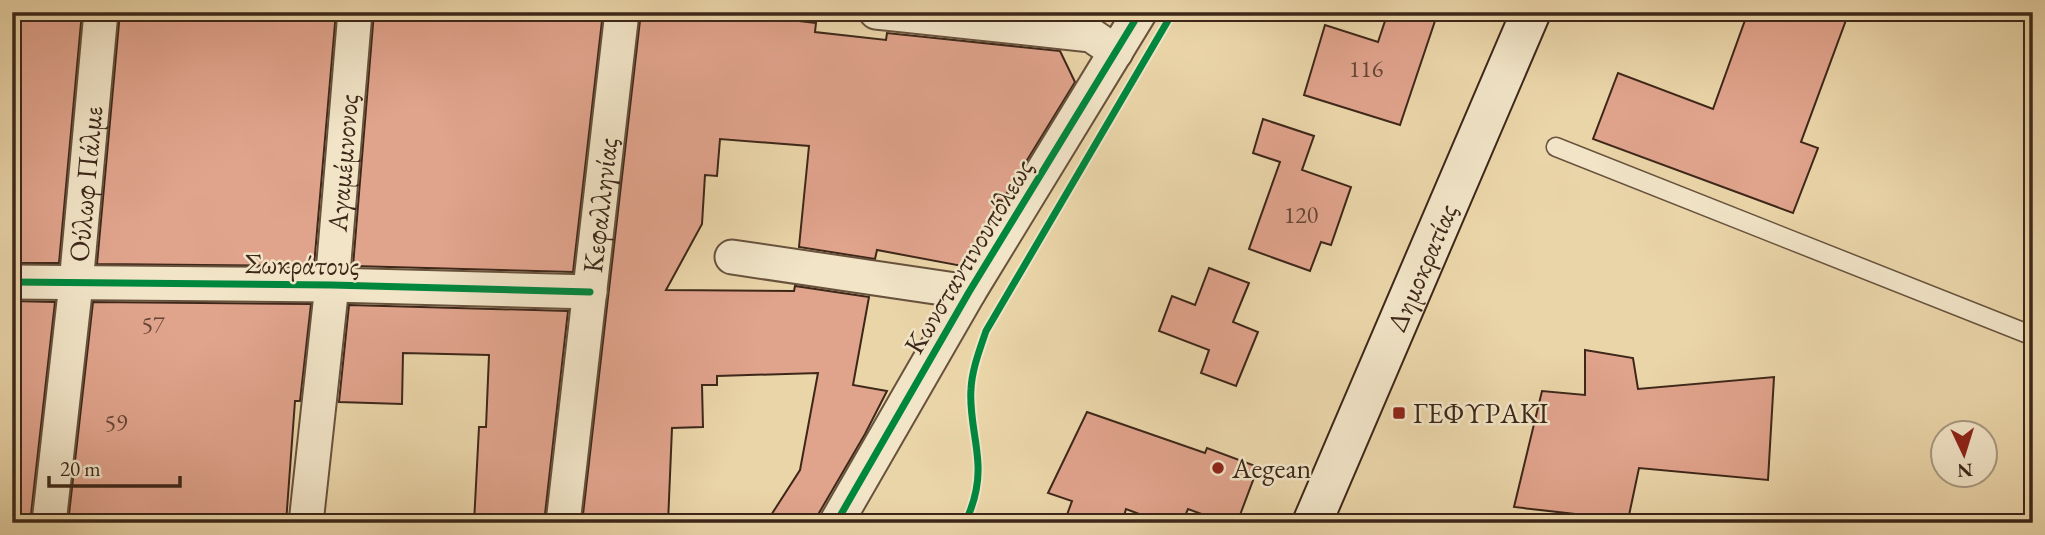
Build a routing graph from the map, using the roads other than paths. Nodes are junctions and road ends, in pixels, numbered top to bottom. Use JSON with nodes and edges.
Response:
{"nodes":[{"id":1,"x":101,"y":12,"type":"edge"},
{"id":2,"x":355,"y":12,"type":"edge"},
{"id":3,"x":622,"y":12,"type":"edge"},
{"id":4,"x":876,"y":12,"type":"edge"},
{"id":5,"x":1140,"y":12,"type":"edge"},
{"id":6,"x":1531,"y":12,"type":"edge"},
{"id":7,"x":1116,"y":52,"type":"junction"},
{"id":8,"x":1556,"y":147,"type":"dead end"},
{"id":9,"x":732,"y":257,"type":"dead end"},
{"id":10,"x":12,"y":282,"type":"edge"},
{"id":11,"x":76,"y":284,"type":"junction"},
{"id":12,"x":332,"y":285,"type":"junction"},
{"id":13,"x":590,"y":292,"type":"junction"},
{"id":14,"x":969,"y":292,"type":"junction"},
{"id":15,"x":2033,"y":336,"type":"edge"},
{"id":16,"x":49,"y":523,"type":"edge"},
{"id":17,"x":306,"y":523,"type":"edge"},
{"id":18,"x":563,"y":523,"type":"edge"},
{"id":19,"x":836,"y":523,"type":"edge"},
{"id":20,"x":1312,"y":523,"type":"edge"}],
"edges":[{"from":1,"to":11,"type":"street","name":"Ούλωφ Πάλμε"},
{"from":2,"to":12,"type":"street","name":"Αγαμέμνονος"},
{"from":3,"to":13,"type":"street","name":"Κεφαλληνίας"},
{"from":4,"to":7,"type":"street"},
{"from":5,"to":7,"type":"street","name":"Κωνσταντινουπόλεως"},
{"from":6,"to":20,"type":"main road","name":"Δημοκρατίας"},
{"from":7,"to":14,"type":"street","name":"Κωνσταντινουπόλεως"},
{"from":8,"to":15,"type":"lane"},
{"from":9,"to":14,"type":"street"},
{"from":10,"to":11,"type":"street","name":"Σωκράτους"},
{"from":11,"to":12,"type":"street","name":"Σωκράτους"},
{"from":11,"to":16,"type":"street","name":"Ούλωφ Πάλμε"},
{"from":12,"to":13,"type":"street","name":"Σωκράτους"},
{"from":12,"to":17,"type":"street","name":"Αγαμέμνονος"},
{"from":13,"to":18,"type":"street","name":"Κεφαλληνίας"},
{"from":14,"to":19,"type":"street","name":"Κωνσταντινουπόλεως"}]}
